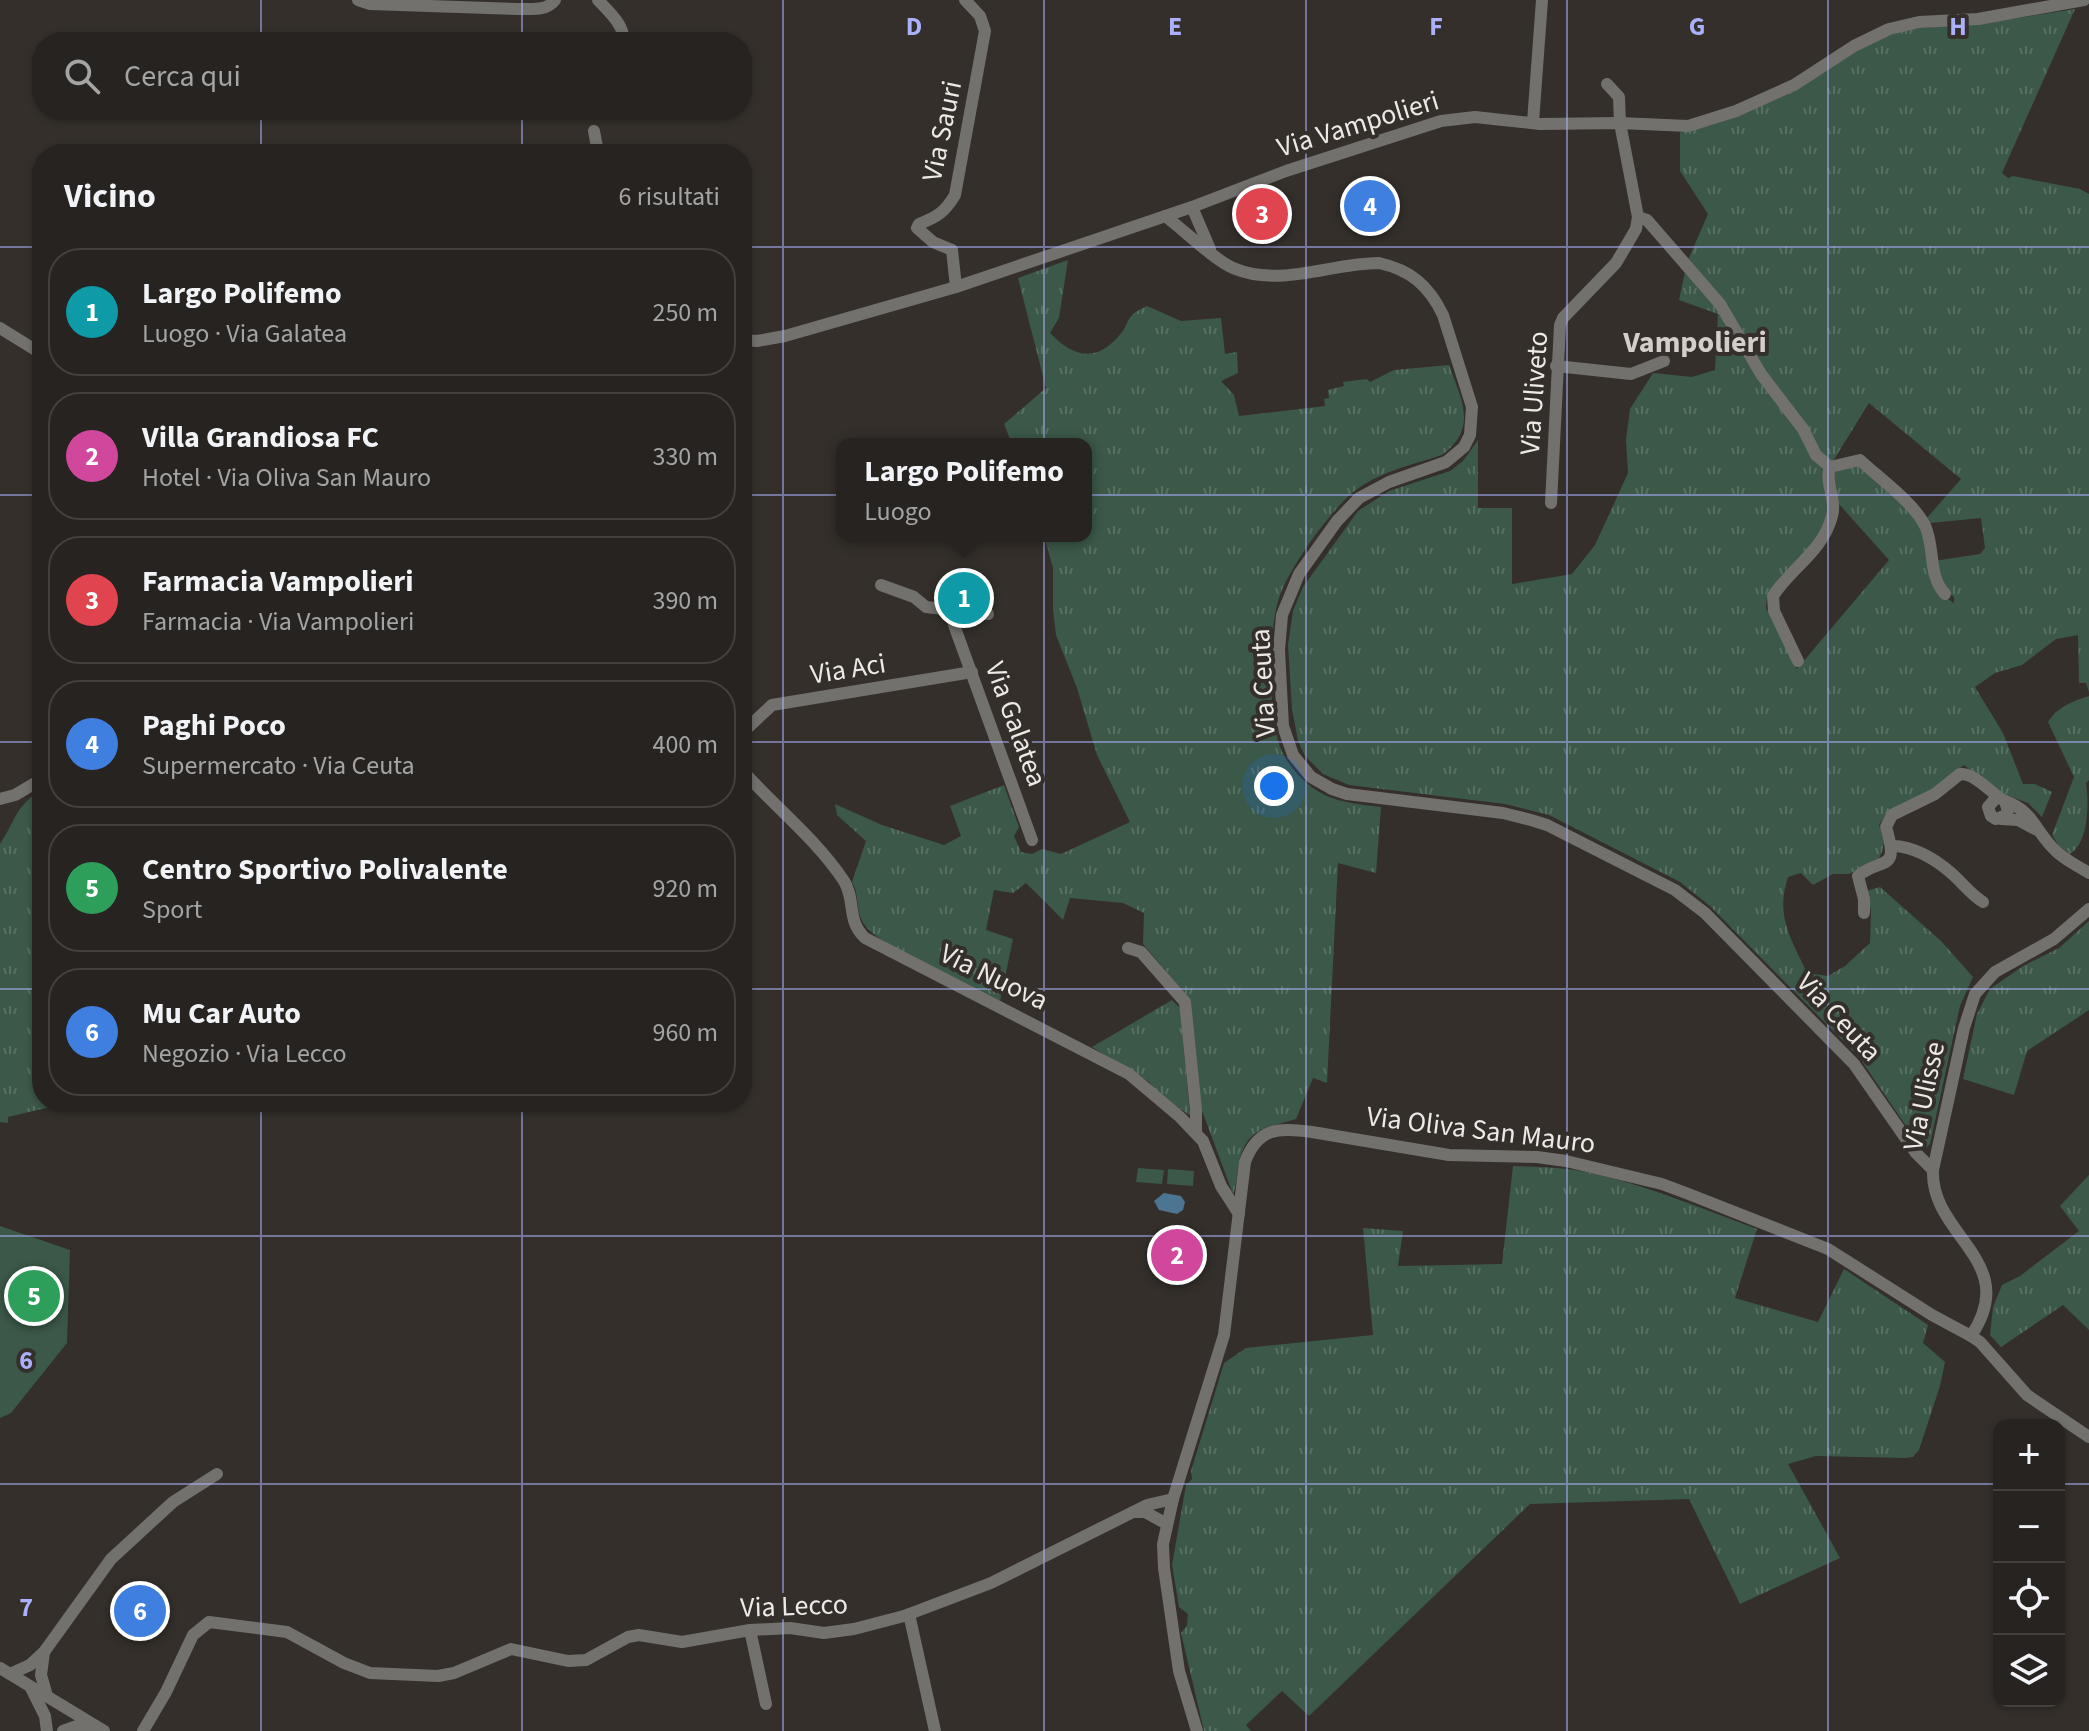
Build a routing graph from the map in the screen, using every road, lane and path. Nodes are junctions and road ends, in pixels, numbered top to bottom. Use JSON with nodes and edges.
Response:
{"nodes":[{"id":1,"x":358,"y":0,"type":"edge"},
{"id":2,"x":555,"y":0,"type":"edge"},
{"id":3,"x":598,"y":0,"type":"edge"},
{"id":4,"x":965,"y":0,"type":"edge"},
{"id":5,"x":1530,"y":0,"type":"edge"},
{"id":6,"x":2084,"y":0,"type":"edge"},
{"id":7,"x":1542,"y":4,"type":"edge"},
{"id":8,"x":622,"y":32,"type":"edge"},
{"id":9,"x":1607,"y":84,"type":"dead end"},
{"id":10,"x":1533,"y":122,"type":"junction"},
{"id":11,"x":1620,"y":123,"type":"junction"},
{"id":12,"x":594,"y":131,"type":"dead end"},
{"id":13,"x":596,"y":144,"type":"edge"},
{"id":14,"x":1192,"y":207,"type":"junction"},
{"id":15,"x":1165,"y":216,"type":"junction"},
{"id":16,"x":1638,"y":217,"type":"junction"},
{"id":17,"x":1211,"y":252,"type":"junction"},
{"id":18,"x":956,"y":287,"type":"junction"},
{"id":19,"x":0,"y":328,"type":"edge"},
{"id":20,"x":752,"y":339,"type":"edge"},
{"id":21,"x":32,"y":348,"type":"edge"},
{"id":22,"x":1664,"y":361,"type":"dead end"},
{"id":23,"x":1556,"y":366,"type":"junction"},
{"id":24,"x":1830,"y":467,"type":"junction"},
{"id":25,"x":1551,"y":503,"type":"dead end"},
{"id":26,"x":881,"y":585,"type":"dead end"},
{"id":27,"x":1945,"y":594,"type":"dead end"},
{"id":28,"x":954,"y":610,"type":"junction"},
{"id":29,"x":988,"y":614,"type":"dead end"},
{"id":30,"x":1798,"y":661,"type":"dead end"},
{"id":31,"x":972,"y":672,"type":"junction"},
{"id":32,"x":752,"y":724,"type":"edge"},
{"id":33,"x":752,"y":781,"type":"edge"},
{"id":34,"x":1977,"y":781,"type":"junction"},
{"id":35,"x":32,"y":785,"type":"edge"},
{"id":36,"x":0,"y":799,"type":"edge"},
{"id":37,"x":2002,"y":800,"type":"junction"},
{"id":38,"x":1988,"y":807,"type":"junction"},
{"id":39,"x":2001,"y":819,"type":"junction"},
{"id":40,"x":2039,"y":831,"type":"junction"},
{"id":41,"x":1032,"y":840,"type":"dead end"},
{"id":42,"x":1893,"y":846,"type":"junction"},
{"id":43,"x":2089,"y":873,"type":"edge"},
{"id":44,"x":1983,"y":902,"type":"dead end"},
{"id":45,"x":2089,"y":909,"type":"edge"},
{"id":46,"x":1864,"y":913,"type":"dead end"},
{"id":47,"x":1128,"y":948,"type":"dead end"},
{"id":48,"x":1196,"y":1133,"type":"junction"},
{"id":49,"x":1933,"y":1170,"type":"junction"},
{"id":50,"x":1239,"y":1214,"type":"junction"},
{"id":51,"x":1971,"y":1336,"type":"junction"},
{"id":52,"x":2089,"y":1437,"type":"edge"},
{"id":53,"x":217,"y":1474,"type":"dead end"},
{"id":54,"x":1173,"y":1499,"type":"junction"},
{"id":55,"x":1133,"y":1513,"type":"junction"},
{"id":56,"x":1167,"y":1524,"type":"junction"},
{"id":57,"x":909,"y":1614,"type":"junction"},
{"id":58,"x":750,"y":1630,"type":"junction"},
{"id":59,"x":44,"y":1652,"type":"junction"},
{"id":60,"x":5,"y":1671,"type":"edge"},
{"id":61,"x":29,"y":1686,"type":"junction"},
{"id":62,"x":47,"y":1697,"type":"junction"},
{"id":63,"x":766,"y":1704,"type":"dead end"},
{"id":64,"x":64,"y":1706,"type":"junction"},
{"id":65,"x":100,"y":1729,"type":"edge"},
{"id":66,"x":47,"y":1731,"type":"edge"},
{"id":67,"x":60,"y":1731,"type":"edge"},
{"id":68,"x":143,"y":1731,"type":"edge"},
{"id":69,"x":935,"y":1731,"type":"edge"},
{"id":70,"x":1197,"y":1731,"type":"edge"}],
"edges":[{"from":1,"to":2,"type":"street"},
{"from":3,"to":8,"type":"street"},
{"from":4,"to":18,"type":"street","name":"Via Sauri"},
{"from":5,"to":7,"type":"street"},
{"from":6,"to":11,"type":"street","name":"Via Vampolieri"},
{"from":7,"to":10,"type":"street"},
{"from":9,"to":11,"type":"street"},
{"from":10,"to":11,"type":"street","name":"Via Vampolieri"},
{"from":10,"to":14,"type":"street","name":"Via Vampolieri"},
{"from":11,"to":16,"type":"street"},
{"from":12,"to":13,"type":"street"},
{"from":14,"to":15,"type":"street","name":"Via Vampolieri"},
{"from":14,"to":17,"type":"street"},
{"from":15,"to":17,"type":"street","name":"Via Ceuta"},
{"from":15,"to":18,"type":"street","name":"Via Vampolieri"},
{"from":16,"to":23,"type":"street","name":"Via Uliveto"},
{"from":16,"to":24,"type":"street"},
{"from":17,"to":49,"type":"street","name":"Via Ceuta"},
{"from":18,"to":20,"type":"street","name":"Via Vampolieri"},
{"from":19,"to":21,"type":"street"},
{"from":22,"to":23,"type":"street"},
{"from":23,"to":25,"type":"street","name":"Via Uliveto"},
{"from":24,"to":27,"type":"street"},
{"from":24,"to":30,"type":"street"},
{"from":26,"to":28,"type":"street"},
{"from":28,"to":29,"type":"street"},
{"from":28,"to":31,"type":"street","name":"Via Galatea"},
{"from":31,"to":32,"type":"street","name":"Via Aci"},
{"from":31,"to":41,"type":"street","name":"Via Galatea"},
{"from":33,"to":48,"type":"street","name":"Via Nuova"},
{"from":34,"to":37,"type":"street"},
{"from":34,"to":38,"type":"street"},
{"from":34,"to":42,"type":"street"},
{"from":35,"to":36,"type":"street"},
{"from":37,"to":38,"type":"street"},
{"from":37,"to":39,"type":"street"},
{"from":37,"to":40,"type":"street"},
{"from":38,"to":39,"type":"street"},
{"from":39,"to":40,"type":"street"},
{"from":40,"to":43,"type":"street"},
{"from":42,"to":44,"type":"street"},
{"from":42,"to":46,"type":"street"},
{"from":45,"to":49,"type":"street","name":"Via Ulisse"},
{"from":47,"to":48,"type":"street"},
{"from":48,"to":50,"type":"street","name":"Via Nuova"},
{"from":49,"to":51,"type":"street","name":"Via Ulisse"},
{"from":50,"to":51,"type":"street","name":"Via Oliva San Mauro"},
{"from":50,"to":54,"type":"street","name":"Via Oliva San Mauro"},
{"from":51,"to":52,"type":"street","name":"Via Oliva San Mauro"},
{"from":53,"to":59,"type":"street"},
{"from":54,"to":55,"type":"street","name":"Via Lecco"},
{"from":54,"to":56,"type":"street","name":"Via Oliva San Mauro"},
{"from":55,"to":56,"type":"street"},
{"from":55,"to":57,"type":"street","name":"Via Lecco"},
{"from":56,"to":70,"type":"street","name":"Via Oliva San Mauro"},
{"from":57,"to":58,"type":"street","name":"Via Lecco"},
{"from":57,"to":69,"type":"street"},
{"from":58,"to":63,"type":"street"},
{"from":58,"to":68,"type":"street","name":"Via Lecco"},
{"from":59,"to":60,"type":"street"},
{"from":59,"to":62,"type":"street"},
{"from":60,"to":61,"type":"street"},
{"from":61,"to":62,"type":"street"},
{"from":61,"to":66,"type":"street"},
{"from":62,"to":64,"type":"street"},
{"from":64,"to":65,"type":"street"},
{"from":64,"to":66,"type":"street"},
{"from":64,"to":67,"type":"street"},
{"from":65,"to":67,"type":"street"}]}
